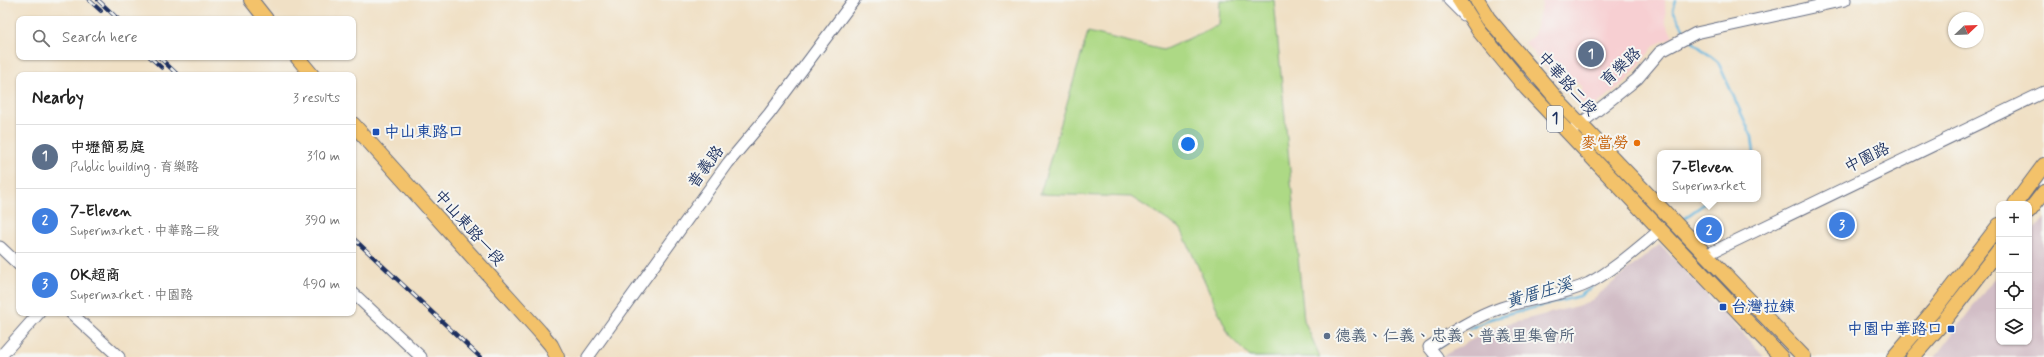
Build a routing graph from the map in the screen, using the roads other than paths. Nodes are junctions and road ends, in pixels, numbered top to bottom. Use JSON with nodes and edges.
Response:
{"nodes":[{"id":1,"x":251,"y":0,"type":"edge"},
{"id":2,"x":854,"y":0,"type":"edge"},
{"id":3,"x":1449,"y":0,"type":"edge"},
{"id":4,"x":1459,"y":0,"type":"edge"},
{"id":5,"x":1477,"y":0,"type":"edge"},
{"id":6,"x":1845,"y":0,"type":"edge"},
{"id":7,"x":264,"y":16,"type":"edge"},
{"id":8,"x":1479,"y":31,"type":"junction"},
{"id":9,"x":300,"y":60,"type":"edge"},
{"id":10,"x":310,"y":72,"type":"edge"},
{"id":11,"x":2044,"y":92,"type":"edge"},
{"id":12,"x":1580,"y":124,"type":"junction"},
{"id":13,"x":356,"y":127,"type":"edge"},
{"id":14,"x":1568,"y":133,"type":"junction"},
{"id":15,"x":2044,"y":165,"type":"edge"},
{"id":16,"x":2044,"y":192,"type":"edge"},
{"id":17,"x":2017,"y":201,"type":"edge"},
{"id":18,"x":2032,"y":207,"type":"edge"},
{"id":19,"x":1996,"y":229,"type":"edge"},
{"id":20,"x":1663,"y":234,"type":"junction"},
{"id":21,"x":0,"y":247,"type":"edge"},
{"id":22,"x":1996,"y":254,"type":"edge"},
{"id":23,"x":1706,"y":255,"type":"junction"},
{"id":24,"x":16,"y":262,"type":"edge"},
{"id":25,"x":356,"y":296,"type":"edge"},
{"id":26,"x":36,"y":316,"type":"edge"},
{"id":27,"x":74,"y":316,"type":"edge"},
{"id":28,"x":0,"y":357,"type":"edge"},
{"id":29,"x":119,"y":357,"type":"edge"},
{"id":30,"x":421,"y":357,"type":"edge"},
{"id":31,"x":557,"y":357,"type":"edge"},
{"id":32,"x":588,"y":357,"type":"edge"},
{"id":33,"x":1437,"y":357,"type":"edge"},
{"id":34,"x":1781,"y":357,"type":"edge"},
{"id":35,"x":1804,"y":357,"type":"edge"},
{"id":36,"x":1894,"y":357,"type":"edge"},
{"id":37,"x":1913,"y":357,"type":"edge"}],
"edges":[{"from":1,"to":7,"type":"main road"},
{"from":2,"to":32,"type":"street","name":"普義路"},
{"from":3,"to":8,"type":"street","name":"中華路二段"},
{"from":4,"to":8,"type":"main road","name":"中華路二段","number":"1"},
{"from":5,"to":12,"type":"main road","name":"中華路二段","number":"1"},
{"from":6,"to":12,"type":"street","name":"育樂路"},
{"from":8,"to":14,"type":"main road","name":"中華路二段","number":"1"},
{"from":9,"to":10,"type":"main road"},
{"from":11,"to":23,"type":"street","name":"中園路"},
{"from":12,"to":14,"type":"street","name":"育樂路"},
{"from":12,"to":23,"type":"main road","name":"中華路二段","number":"1"},
{"from":13,"to":31,"type":"main road","name":"中山東路一段"},
{"from":14,"to":20,"type":"main road","name":"中華路二段","number":"1"},
{"from":15,"to":17,"type":"main road"},
{"from":16,"to":18,"type":"main road"},
{"from":19,"to":36,"type":"main road"},
{"from":20,"to":33,"type":"street"},
{"from":20,"to":34,"type":"main road","name":"中華路二段","number":"1"},
{"from":21,"to":24,"type":"street"},
{"from":22,"to":37,"type":"main road"},
{"from":23,"to":35,"type":"main road","name":"中華路二段","number":"1"},
{"from":25,"to":30,"type":"street"},
{"from":26,"to":28,"type":"street"},
{"from":27,"to":29,"type":"street"}]}
